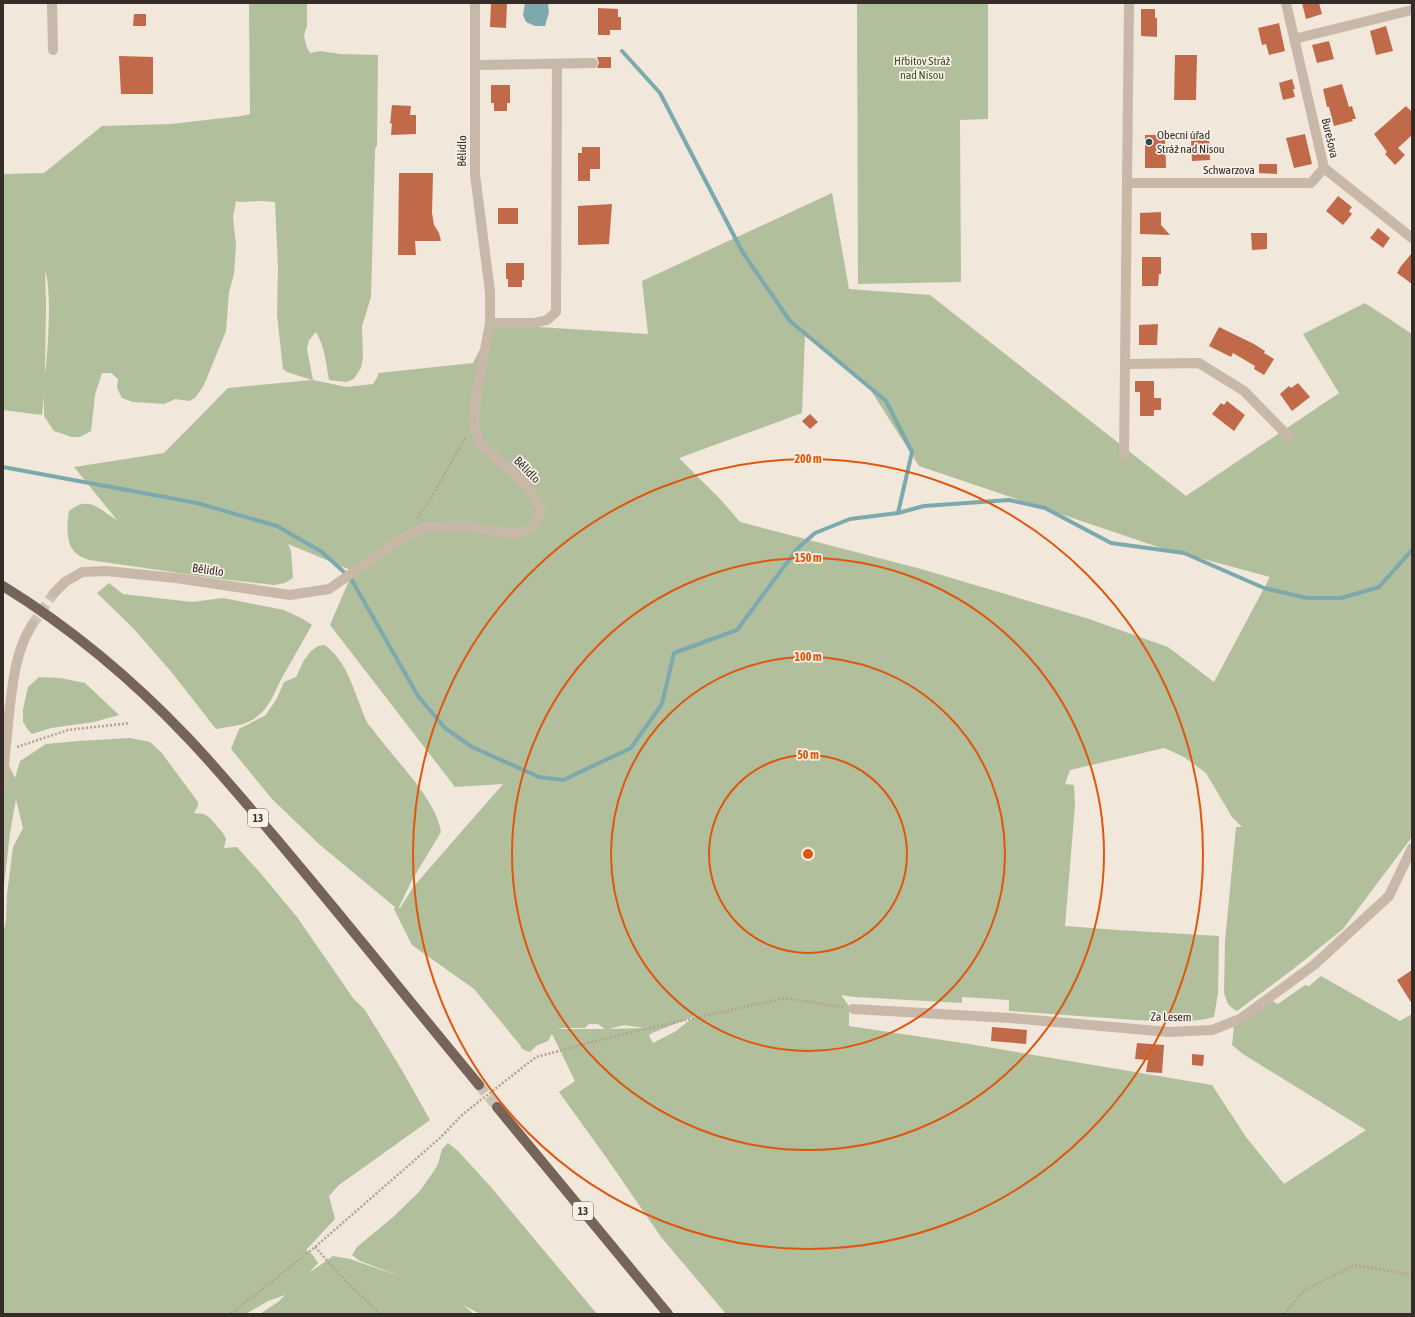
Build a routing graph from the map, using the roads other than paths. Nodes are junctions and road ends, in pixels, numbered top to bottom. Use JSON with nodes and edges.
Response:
{"nodes":[{"id":1,"x":52,"y":3,"type":"edge"},
{"id":2,"x":475,"y":3,"type":"edge"},
{"id":3,"x":1129,"y":3,"type":"edge"},
{"id":4,"x":1286,"y":3,"type":"edge"},
{"id":5,"x":1412,"y":10,"type":"edge"},
{"id":6,"x":1294,"y":39,"type":"junction"},
{"id":7,"x":53,"y":50,"type":"dead end"},
{"id":8,"x":593,"y":63,"type":"dead end"},
{"id":9,"x":557,"y":64,"type":"junction"},
{"id":10,"x":476,"y":65,"type":"junction"},
{"id":11,"x":1324,"y":168,"type":"junction"},
{"id":12,"x":1127,"y":183,"type":"junction"},
{"id":13,"x":1412,"y":238,"type":"edge"},
{"id":14,"x":490,"y":322,"type":"junction"},
{"id":15,"x":1125,"y":364,"type":"junction"},
{"id":16,"x":1289,"y":437,"type":"dead end"},
{"id":17,"x":1124,"y":456,"type":"dead end"},
{"id":18,"x":3,"y":586,"type":"edge"},
{"id":19,"x":54,"y":593,"type":"tunnel mouth"},
{"id":20,"x":32,"y":625,"type":"tunnel mouth"},
{"id":21,"x":4,"y":751,"type":"edge"},
{"id":22,"x":3,"y":784,"type":"edge"},
{"id":23,"x":1412,"y":848,"type":"edge"},
{"id":24,"x":853,"y":1009,"type":"road end"},
{"id":25,"x":479,"y":1085,"type":"tunnel mouth"},
{"id":26,"x":497,"y":1107,"type":"tunnel mouth"},
{"id":27,"x":668,"y":1314,"type":"edge"}],
"edges":[{"from":1,"to":7,"type":"street"},
{"from":2,"to":10,"type":"street","name":"Bělidlo"},
{"from":3,"to":12,"type":"street"},
{"from":4,"to":6,"type":"street","name":"Burešova"},
{"from":5,"to":6,"type":"street"},
{"from":6,"to":11,"type":"street","name":"Burešova"},
{"from":8,"to":9,"type":"street"},
{"from":9,"to":10,"type":"street"},
{"from":9,"to":14,"type":"street"},
{"from":10,"to":14,"type":"street","name":"Bělidlo"},
{"from":11,"to":12,"type":"street","name":"Schwarzova"},
{"from":11,"to":13,"type":"street","name":"Burešova"},
{"from":12,"to":15,"type":"street"},
{"from":14,"to":19,"type":"street","name":"Bělidlo"},
{"from":15,"to":16,"type":"street"},
{"from":15,"to":17,"type":"street"},
{"from":18,"to":25,"type":"main road","number":"13"},
{"from":20,"to":21,"type":"street"},
{"from":21,"to":22,"type":"street"},
{"from":23,"to":24,"type":"street","name":"Za Lesem"},
{"from":26,"to":27,"type":"main road","number":"13"}]}
